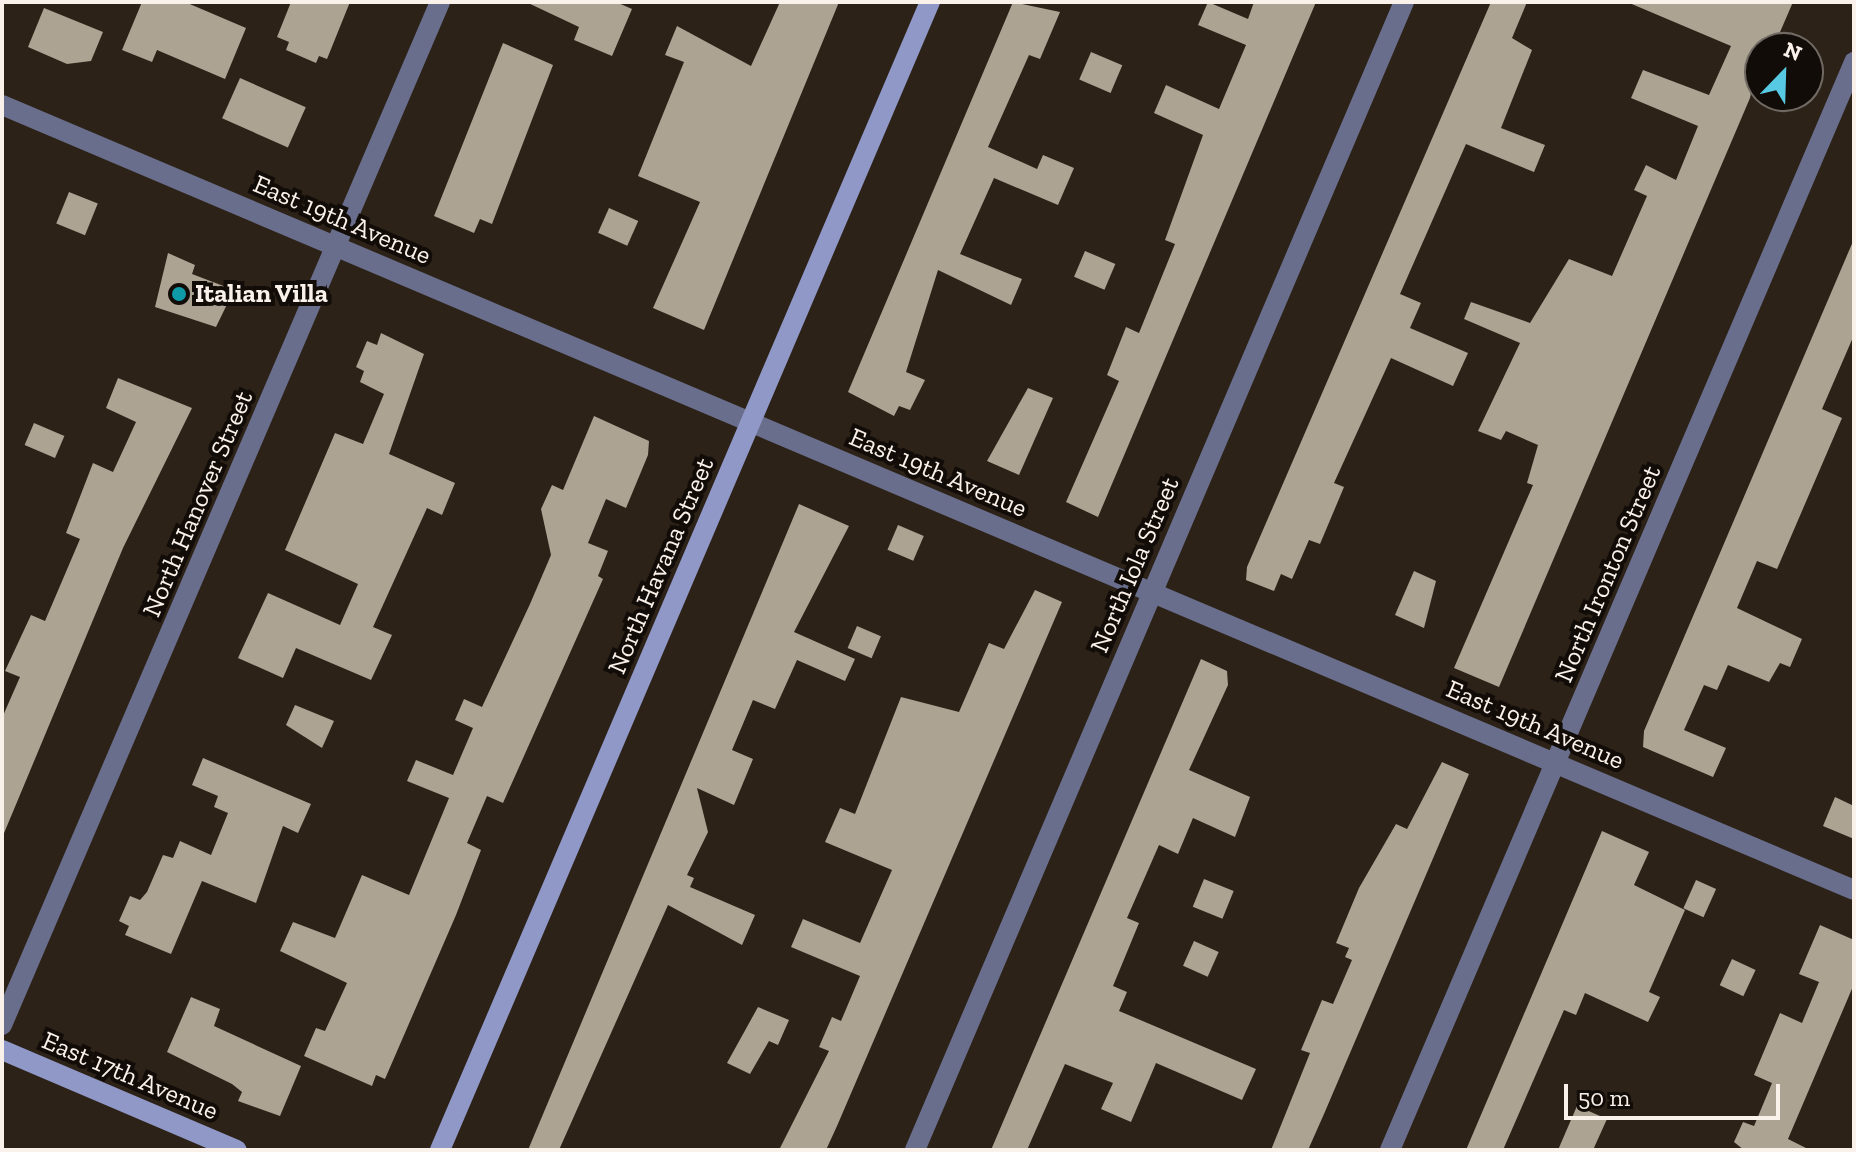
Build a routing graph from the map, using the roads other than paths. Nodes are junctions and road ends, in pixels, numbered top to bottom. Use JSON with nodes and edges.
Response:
{"nodes":[{"id":1,"x":440,"y":2,"type":"edge"},
{"id":2,"x":930,"y":2,"type":"edge"},
{"id":3,"x":1404,"y":2,"type":"edge"},
{"id":4,"x":1854,"y":62,"type":"edge"},
{"id":5,"x":2,"y":105,"type":"edge"},
{"id":6,"x":337,"y":247,"type":"junction"},
{"id":7,"x":751,"y":422,"type":"junction"},
{"id":8,"x":1152,"y":591,"type":"junction"},
{"id":9,"x":1556,"y":762,"type":"junction"},
{"id":10,"x":1854,"y":890,"type":"edge"},
{"id":11,"x":2,"y":1025,"type":"edge"},
{"id":12,"x":2,"y":1050,"type":"edge"},
{"id":13,"x":237,"y":1150,"type":"edge"},
{"id":14,"x":440,"y":1150,"type":"edge"},
{"id":15,"x":915,"y":1150,"type":"edge"},
{"id":16,"x":1390,"y":1150,"type":"edge"}],
"edges":[{"from":1,"to":6,"type":"street","name":"North Hanover Street"},
{"from":2,"to":7,"type":"street","name":"North Havana Street"},
{"from":3,"to":8,"type":"street","name":"North Iola Street"},
{"from":4,"to":9,"type":"street","name":"North Ironton Street"},
{"from":5,"to":6,"type":"street","name":"East 19th Avenue"},
{"from":6,"to":7,"type":"street","name":"East 19th Avenue"},
{"from":6,"to":11,"type":"street","name":"North Hanover Street"},
{"from":7,"to":8,"type":"street","name":"East 19th Avenue"},
{"from":7,"to":14,"type":"street","name":"North Havana Street"},
{"from":8,"to":9,"type":"street","name":"East 19th Avenue"},
{"from":8,"to":15,"type":"street","name":"North Iola Street"},
{"from":9,"to":10,"type":"street","name":"East 19th Avenue"},
{"from":9,"to":16,"type":"street","name":"North Ironton Street"},
{"from":12,"to":13,"type":"street","name":"East 17th Avenue"}]}
